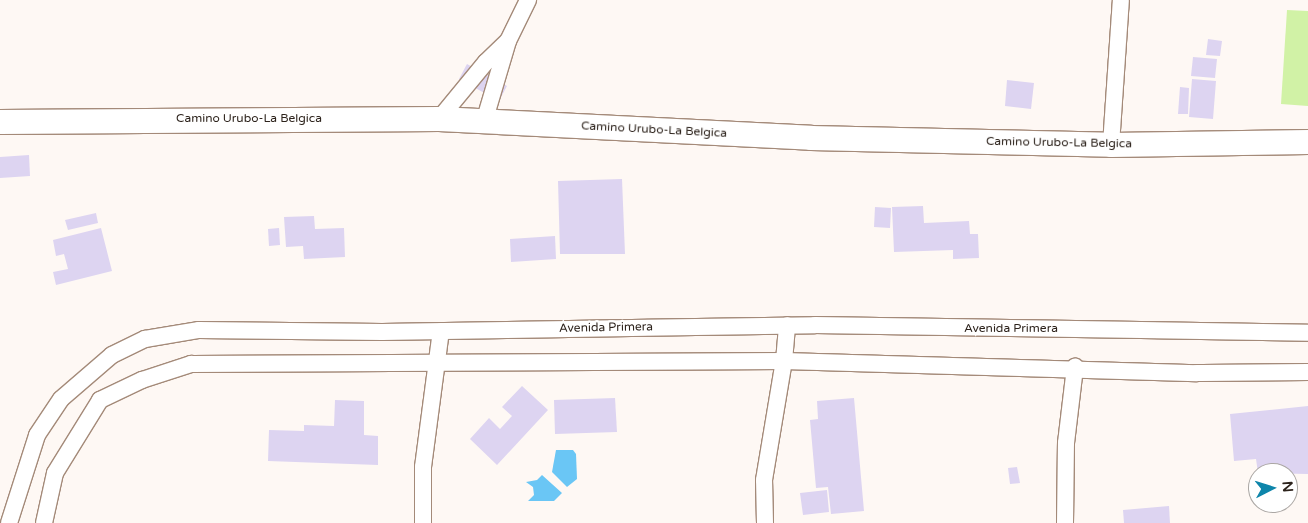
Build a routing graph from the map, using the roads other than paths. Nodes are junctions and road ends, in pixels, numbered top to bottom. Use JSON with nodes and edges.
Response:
{"nodes":[{"id":1,"x":528,"y":0,"type":"edge"},
{"id":2,"x":1121,"y":0,"type":"edge"},
{"id":3,"x":508,"y":41,"type":"junction"},
{"id":4,"x":439,"y":119,"type":"junction"},
{"id":5,"x":0,"y":122,"type":"edge"},
{"id":6,"x":484,"y":122,"type":"junction"},
{"id":7,"x":1308,"y":142,"type":"edge"},
{"id":8,"x":1111,"y":145,"type":"junction"},
{"id":9,"x":786,"y":325,"type":"junction"},
{"id":10,"x":441,"y":331,"type":"junction"},
{"id":11,"x":1308,"y":333,"type":"edge"},
{"id":12,"x":784,"y":361,"type":"junction"},
{"id":13,"x":439,"y":363,"type":"junction"},
{"id":14,"x":1075,"y":367,"type":"junction"},
{"id":15,"x":1308,"y":372,"type":"edge"},
{"id":16,"x":9,"y":523,"type":"edge"},
{"id":17,"x":44,"y":523,"type":"edge"},
{"id":18,"x":423,"y":523,"type":"edge"},
{"id":19,"x":765,"y":523,"type":"edge"},
{"id":20,"x":1065,"y":523,"type":"edge"}],
"edges":[{"from":1,"to":3,"type":"street"},
{"from":2,"to":8,"type":"street"},
{"from":3,"to":4,"type":"street"},
{"from":3,"to":6,"type":"street"},
{"from":4,"to":5,"type":"main road","name":"Camino Urubo-La Belgica"},
{"from":4,"to":6,"type":"main road","name":"Camino Urubo-La Belgica"},
{"from":6,"to":8,"type":"main road","name":"Camino Urubo-La Belgica"},
{"from":7,"to":8,"type":"main road","name":"Camino Urubo-La Belgica"},
{"from":9,"to":10,"type":"street","name":"Avenida Primera"},
{"from":9,"to":11,"type":"street","name":"Avenida Primera"},
{"from":9,"to":12,"type":"street"},
{"from":10,"to":13,"type":"street"},
{"from":10,"to":16,"type":"street","name":"Avenida Primera"},
{"from":12,"to":13,"type":"street"},
{"from":12,"to":14,"type":"street"},
{"from":12,"to":19,"type":"street"},
{"from":13,"to":17,"type":"street"},
{"from":13,"to":18,"type":"street"},
{"from":14,"to":15,"type":"street"},
{"from":14,"to":20,"type":"street"}]}
